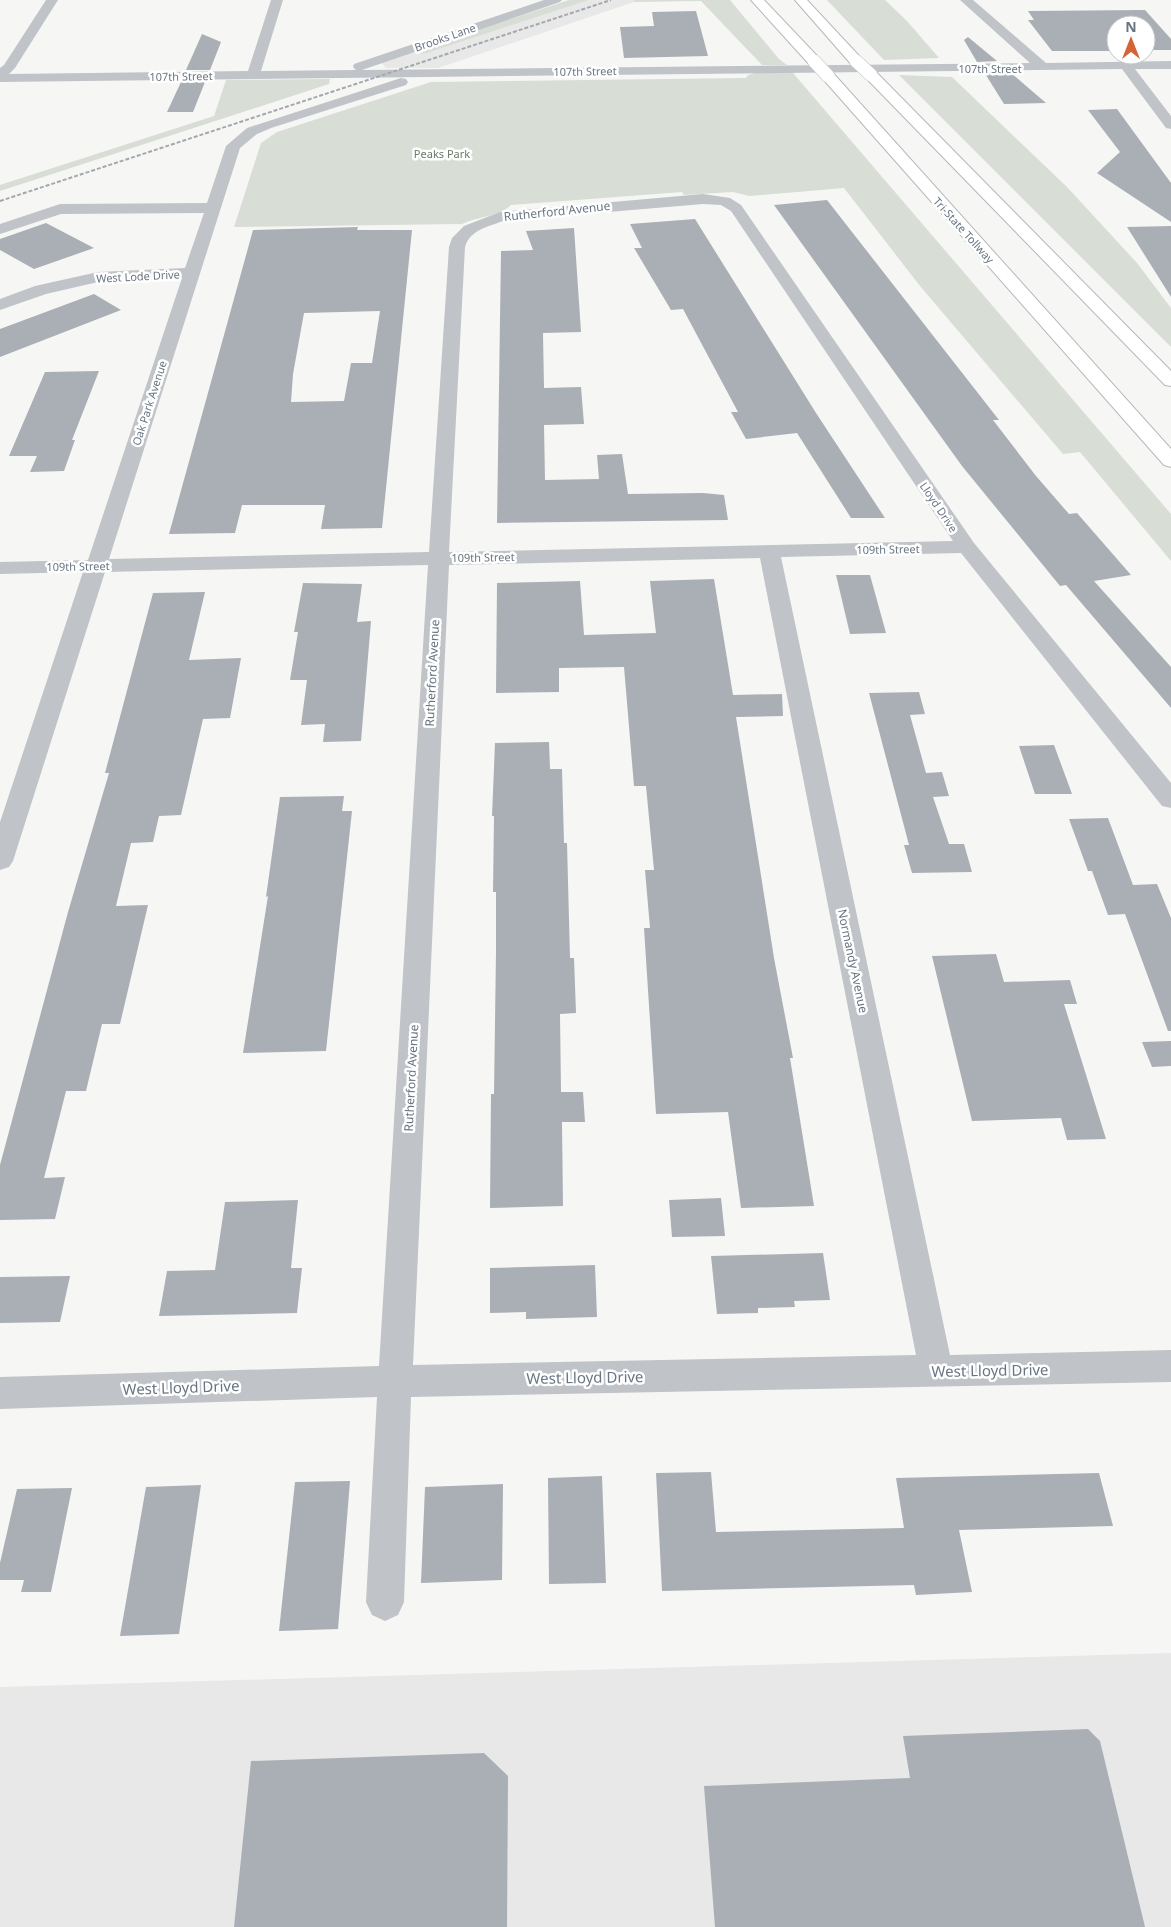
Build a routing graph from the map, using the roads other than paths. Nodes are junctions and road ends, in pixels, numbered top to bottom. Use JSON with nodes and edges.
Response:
{"nodes":[{"id":1,"x":52,"y":0,"type":"edge"},
{"id":2,"x":277,"y":0,"type":"edge"},
{"id":3,"x":512,"y":0,"type":"edge"},
{"id":4,"x":556,"y":0,"type":"edge"},
{"id":5,"x":757,"y":0,"type":"edge"},
{"id":6,"x":801,"y":0,"type":"edge"},
{"id":7,"x":967,"y":0,"type":"edge"},
{"id":8,"x":981,"y":0,"type":"edge"},
{"id":9,"x":513,"y":14,"type":"junction"},
{"id":10,"x":1171,"y":65,"type":"edge"},
{"id":11,"x":1126,"y":66,"type":"junction"},
{"id":12,"x":1043,"y":67,"type":"junction"},
{"id":13,"x":430,"y":73,"type":"junction"},
{"id":14,"x":0,"y":74,"type":"edge"},
{"id":15,"x":253,"y":75,"type":"junction"},
{"id":16,"x":334,"y":75,"type":"junction"},
{"id":17,"x":0,"y":78,"type":"edge"},
{"id":18,"x":1171,"y":125,"type":"edge"},
{"id":19,"x":725,"y":201,"type":"joint"},
{"id":20,"x":212,"y":208,"type":"junction"},
{"id":21,"x":0,"y":229,"type":"edge"},
{"id":22,"x":190,"y":273,"type":"junction"},
{"id":23,"x":0,"y":305,"type":"edge"},
{"id":24,"x":1171,"y":381,"type":"edge"},
{"id":25,"x":1171,"y":461,"type":"edge"},
{"id":26,"x":966,"y":547,"type":"junction"},
{"id":27,"x":769,"y":551,"type":"junction"},
{"id":28,"x":439,"y":557,"type":"junction"},
{"id":29,"x":96,"y":566,"type":"junction"},
{"id":30,"x":0,"y":568,"type":"edge"},
{"id":31,"x":1171,"y":800,"type":"edge"},
{"id":32,"x":8,"y":811,"type":"edge"},
{"id":33,"x":0,"y":861,"type":"edge"},
{"id":34,"x":1171,"y":1366,"type":"edge"},
{"id":35,"x":936,"y":1371,"type":"junction"},
{"id":36,"x":394,"y":1381,"type":"junction"},
{"id":37,"x":0,"y":1393,"type":"edge"},
{"id":38,"x":385,"y":1602,"type":"dead end"}],
"edges":[{"from":1,"to":14,"type":"street"},
{"from":2,"to":15,"type":"street"},
{"from":3,"to":9,"type":"street"},
{"from":4,"to":9,"type":"street","name":"Brooks Lane"},
{"from":5,"to":25,"type":"highway","name":"Tri-State Tollway","bridge":true},
{"from":6,"to":24,"type":"highway","bridge":true},
{"from":7,"to":8,"type":"street"},
{"from":7,"to":12,"type":"street"},
{"from":9,"to":16,"type":"street","name":"Brooks Lane"},
{"from":10,"to":11,"type":"street","name":"107th Street"},
{"from":11,"to":12,"type":"street","name":"107th Street"},
{"from":11,"to":18,"type":"street"},
{"from":12,"to":13,"type":"street","name":"107th Street"},
{"from":13,"to":16,"type":"street","name":"107th Street"},
{"from":13,"to":20,"type":"street","name":"Oak Park Avenue"},
{"from":15,"to":16,"type":"street","name":"107th Street"},
{"from":15,"to":17,"type":"street","name":"107th Street"},
{"from":19,"to":26,"type":"street","name":"Lloyd Drive"},
{"from":19,"to":28,"type":"street","name":"Rutherford Avenue"},
{"from":20,"to":21,"type":"street"},
{"from":20,"to":22,"type":"street","name":"Oak Park Avenue"},
{"from":22,"to":23,"type":"street","name":"West Lode Drive"},
{"from":22,"to":29,"type":"street","name":"Oak Park Avenue"},
{"from":26,"to":27,"type":"street","name":"109th Street"},
{"from":26,"to":31,"type":"street","name":"Lloyd Drive"},
{"from":27,"to":28,"type":"street","name":"109th Street"},
{"from":27,"to":35,"type":"street","name":"Normandy Avenue"},
{"from":28,"to":29,"type":"street","name":"109th Street"},
{"from":28,"to":36,"type":"street","name":"Rutherford Avenue"},
{"from":29,"to":30,"type":"street","name":"109th Street"},
{"from":29,"to":32,"type":"street","name":"Oak Park Avenue"},
{"from":32,"to":33,"type":"street","name":"Oak Park Avenue"},
{"from":34,"to":35,"type":"street","name":"West Lloyd Drive"},
{"from":35,"to":36,"type":"street","name":"West Lloyd Drive"},
{"from":36,"to":37,"type":"street","name":"West Lloyd Drive"},
{"from":36,"to":38,"type":"street","name":"Rutherford Avenue"}]}
